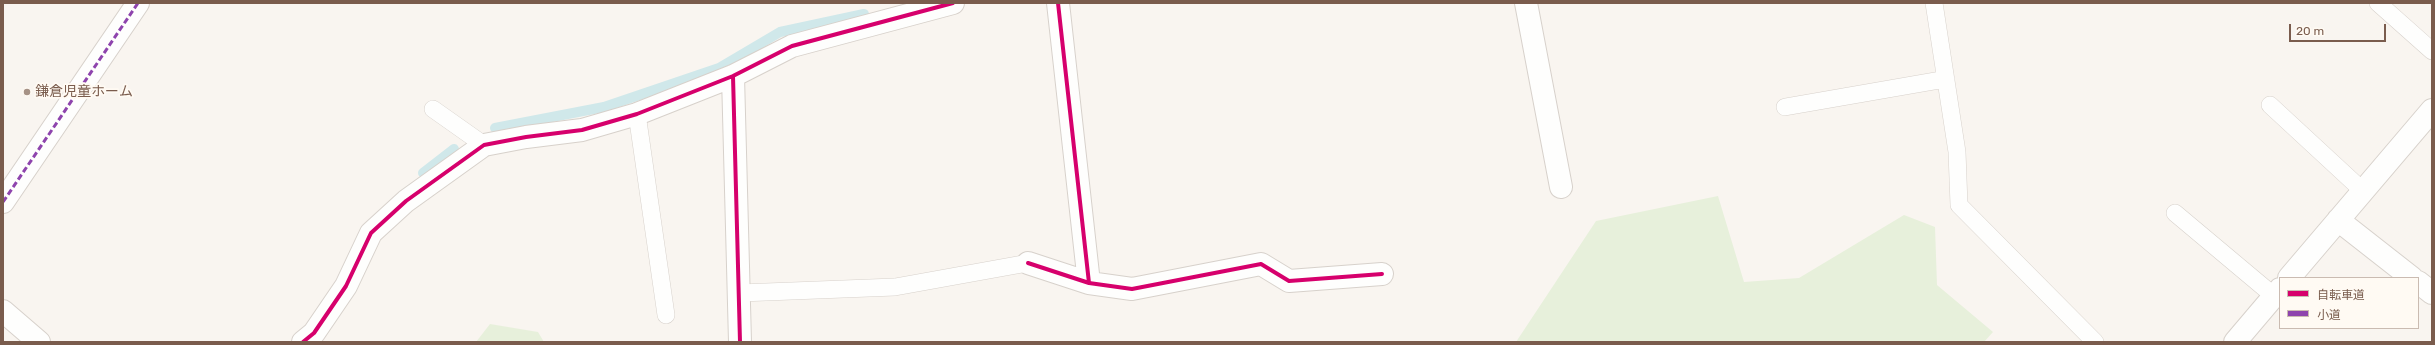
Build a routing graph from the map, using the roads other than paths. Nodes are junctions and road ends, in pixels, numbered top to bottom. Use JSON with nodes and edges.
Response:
{"nodes":[{"id":1,"x":138,"y":3,"type":"edge"},
{"id":2,"x":954,"y":3,"type":"edge"},
{"id":3,"x":1058,"y":3,"type":"edge"},
{"id":4,"x":1526,"y":3,"type":"edge"},
{"id":5,"x":1934,"y":3,"type":"edge"},
{"id":6,"x":2378,"y":3,"type":"edge"},
{"id":7,"x":2432,"y":51,"type":"edge"},
{"id":8,"x":733,"y":76,"type":"junction"},
{"id":9,"x":1946,"y":79,"type":"junction"},
{"id":10,"x":2270,"y":105,"type":"dead end"},
{"id":11,"x":1785,"y":107,"type":"dead end"},
{"id":12,"x":433,"y":109,"type":"dead end"},
{"id":13,"x":2432,"y":110,"type":"edge"},
{"id":14,"x":638,"y":114,"type":"junction"},
{"id":15,"x":484,"y":145,"type":"junction"},
{"id":16,"x":1561,"y":187,"type":"dead end"},
{"id":17,"x":2363,"y":191,"type":"junction"},
{"id":18,"x":3,"y":202,"type":"edge"},
{"id":19,"x":2175,"y":213,"type":"dead end"},
{"id":20,"x":2338,"y":220,"type":"junction"},
{"id":21,"x":1028,"y":263,"type":"joint"},
{"id":22,"x":1382,"y":274,"type":"dead end"},
{"id":23,"x":2290,"y":277,"type":"edge"},
{"id":24,"x":2411,"y":277,"type":"edge"},
{"id":25,"x":1089,"y":283,"type":"junction"},
{"id":26,"x":2419,"y":283,"type":"edge"},
{"id":27,"x":2277,"y":292,"type":"edge"},
{"id":28,"x":740,"y":293,"type":"junction"},
{"id":29,"x":2432,"y":293,"type":"edge"},
{"id":30,"x":3,"y":311,"type":"edge"},
{"id":31,"x":666,"y":315,"type":"dead end"},
{"id":32,"x":39,"y":342,"type":"edge"},
{"id":33,"x":303,"y":342,"type":"edge"},
{"id":34,"x":740,"y":342,"type":"edge"},
{"id":35,"x":2095,"y":342,"type":"edge"},
{"id":36,"x":2235,"y":342,"type":"edge"}],
"edges":[{"from":1,"to":18,"type":"street"},
{"from":2,"to":8,"type":"street"},
{"from":3,"to":25,"type":"street"},
{"from":4,"to":16,"type":"street"},
{"from":5,"to":9,"type":"lane"},
{"from":6,"to":7,"type":"lane"},
{"from":8,"to":14,"type":"street"},
{"from":8,"to":28,"type":"street"},
{"from":9,"to":11,"type":"lane"},
{"from":9,"to":35,"type":"lane"},
{"from":10,"to":17,"type":"lane"},
{"from":12,"to":15,"type":"lane"},
{"from":13,"to":17,"type":"street"},
{"from":14,"to":15,"type":"street"},
{"from":14,"to":31,"type":"lane"},
{"from":15,"to":33,"type":"street"},
{"from":17,"to":20,"type":"street"},
{"from":19,"to":27,"type":"lane"},
{"from":20,"to":23,"type":"street"},
{"from":20,"to":24,"type":"street"},
{"from":21,"to":25,"type":"street"},
{"from":21,"to":28,"type":"lane"},
{"from":22,"to":25,"type":"street"},
{"from":26,"to":29,"type":"street"},
{"from":27,"to":36,"type":"street"},
{"from":28,"to":34,"type":"street"},
{"from":30,"to":32,"type":"street"}]}
